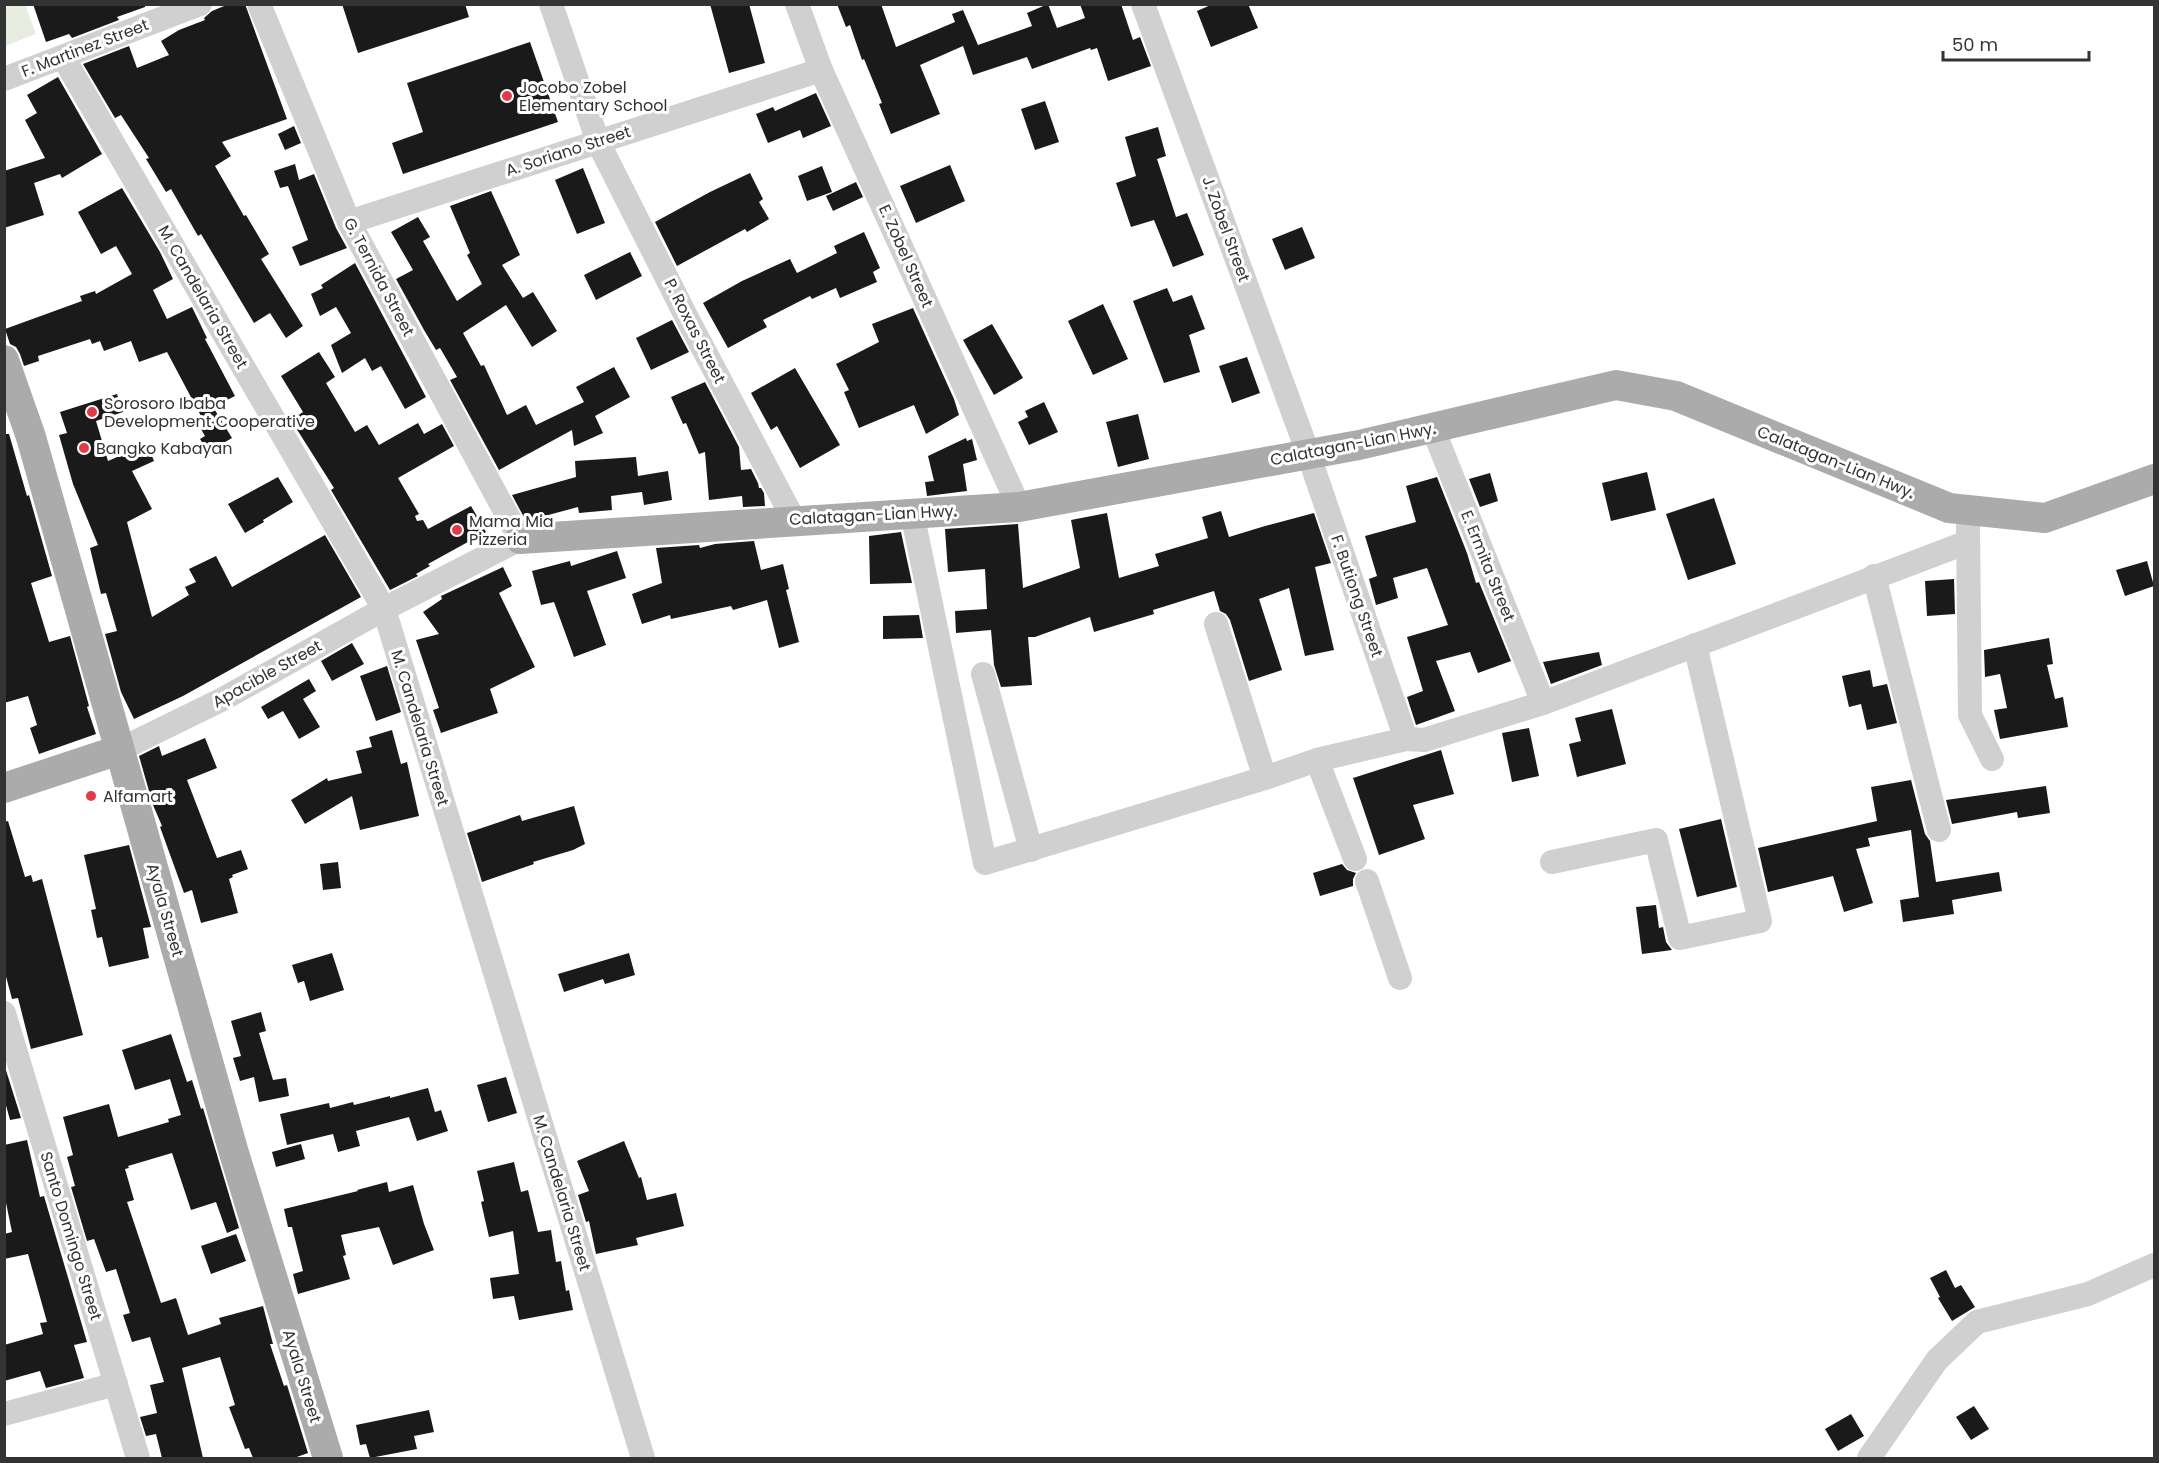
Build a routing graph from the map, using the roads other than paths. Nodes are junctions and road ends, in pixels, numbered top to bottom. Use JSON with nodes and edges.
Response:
{"nodes":[{"id":1,"x":200,"y":4,"type":"edge"},
{"id":2,"x":259,"y":4,"type":"edge"},
{"id":3,"x":797,"y":4,"type":"edge"},
{"id":4,"x":1143,"y":4,"type":"edge"},
{"id":5,"x":557,"y":6,"type":"edge"},
{"id":6,"x":63,"y":57,"type":"junction"},
{"id":7,"x":821,"y":70,"type":"junction"},
{"id":8,"x":4,"y":79,"type":"edge"},
{"id":9,"x":598,"y":142,"type":"junction"},
{"id":10,"x":349,"y":222,"type":"junction"},
{"id":11,"x":4,"y":360,"type":"edge"},
{"id":12,"x":1433,"y":429,"type":"junction"},
{"id":13,"x":1308,"y":453,"type":"junction"},
{"id":14,"x":2154,"y":479,"type":"edge"},
{"id":15,"x":1018,"y":507,"type":"junction"},
{"id":16,"x":1968,"y":510,"type":"junction"},
{"id":17,"x":912,"y":513,"type":"junction"},
{"id":18,"x":794,"y":520,"type":"junction"},
{"id":19,"x":520,"y":539,"type":"junction"},
{"id":20,"x":1968,"y":542,"type":"junction"},
{"id":21,"x":1875,"y":576,"type":"junction"},
{"id":22,"x":384,"y":609,"type":"junction"},
{"id":23,"x":1216,"y":624,"type":"dead end"},
{"id":24,"x":1695,"y":645,"type":"junction"},
{"id":25,"x":984,"y":674,"type":"dead end"},
{"id":26,"x":1543,"y":703,"type":"junction"},
{"id":27,"x":1406,"y":739,"type":"junction"},
{"id":28,"x":119,"y":750,"type":"junction"},
{"id":29,"x":1992,"y":759,"type":"dead end"},
{"id":30,"x":1317,"y":760,"type":"junction"},
{"id":31,"x":1265,"y":778,"type":"junction"},
{"id":32,"x":4,"y":788,"type":"edge"},
{"id":33,"x":1939,"y":830,"type":"dead end"},
{"id":34,"x":1030,"y":850,"type":"junction"},
{"id":35,"x":1355,"y":860,"type":"dead end"},
{"id":36,"x":1552,"y":862,"type":"dead end"},
{"id":37,"x":1367,"y":881,"type":"dead end"},
{"id":38,"x":1400,"y":978,"type":"dead end"},
{"id":39,"x":4,"y":1013,"type":"edge"},
{"id":40,"x":2154,"y":1265,"type":"edge"},
{"id":41,"x":116,"y":1384,"type":"junction"},
{"id":42,"x":4,"y":1414,"type":"edge"},
{"id":43,"x":138,"y":1458,"type":"edge"},
{"id":44,"x":328,"y":1458,"type":"edge"},
{"id":45,"x":643,"y":1458,"type":"edge"},
{"id":46,"x":1869,"y":1458,"type":"edge"}],
"edges":[{"from":1,"to":6,"type":"street","name":"F. Martinez Street"},
{"from":2,"to":10,"type":"street","name":"G. Ternida Street"},
{"from":3,"to":7,"type":"street","name":"E. Zobel Street"},
{"from":4,"to":13,"type":"street","name":"J. Zobel Street"},
{"from":5,"to":9,"type":"street","name":"P. Roxas Street"},
{"from":6,"to":8,"type":"street","name":"F. Martinez Street"},
{"from":6,"to":22,"type":"street","name":"M. Candelaria Street"},
{"from":7,"to":9,"type":"street","name":"A. Soriano Street"},
{"from":7,"to":15,"type":"street","name":"E. Zobel Street"},
{"from":9,"to":10,"type":"street","name":"A. Soriano Street"},
{"from":9,"to":18,"type":"street","name":"P. Roxas Street"},
{"from":10,"to":19,"type":"street","name":"G. Ternida Street"},
{"from":11,"to":28,"type":"main road","name":"Ayala Street"},
{"from":12,"to":13,"type":"main road","name":"Calatagan-Lian Hwy."},
{"from":12,"to":16,"type":"main road","name":"Calatagan-Lian Hwy."},
{"from":12,"to":26,"type":"street","name":"E. Ermita Street"},
{"from":13,"to":15,"type":"main road","name":"Calatagan-Lian Hwy."},
{"from":13,"to":27,"type":"street","name":"F. Butiong Street"},
{"from":14,"to":16,"type":"main road","name":"Calatagan-Lian Hwy."},
{"from":15,"to":17,"type":"main road","name":"Calatagan-Lian Hwy."},
{"from":16,"to":20,"type":"street"},
{"from":17,"to":18,"type":"main road","name":"Calatagan-Lian Hwy."},
{"from":17,"to":34,"type":"street"},
{"from":18,"to":19,"type":"main road","name":"Calatagan-Lian Hwy."},
{"from":19,"to":22,"type":"street","name":"Apacible Street"},
{"from":20,"to":21,"type":"street"},
{"from":20,"to":29,"type":"street"},
{"from":21,"to":24,"type":"street"},
{"from":21,"to":33,"type":"street"},
{"from":22,"to":28,"type":"street","name":"Apacible Street"},
{"from":22,"to":45,"type":"street","name":"M. Candelaria Street"},
{"from":23,"to":31,"type":"street"},
{"from":24,"to":26,"type":"street"},
{"from":24,"to":36,"type":"street"},
{"from":25,"to":34,"type":"street"},
{"from":26,"to":27,"type":"street"},
{"from":27,"to":30,"type":"street"},
{"from":28,"to":32,"type":"main road","name":"Apacible Street"},
{"from":28,"to":44,"type":"main road","name":"Ayala Street"},
{"from":30,"to":31,"type":"street"},
{"from":30,"to":35,"type":"street"},
{"from":31,"to":34,"type":"street"},
{"from":37,"to":38,"type":"street"},
{"from":39,"to":41,"type":"street","name":"Santo Domingo Street"},
{"from":40,"to":46,"type":"street"},
{"from":41,"to":42,"type":"street"},
{"from":41,"to":43,"type":"street","name":"Santo Domingo Street"}]}
